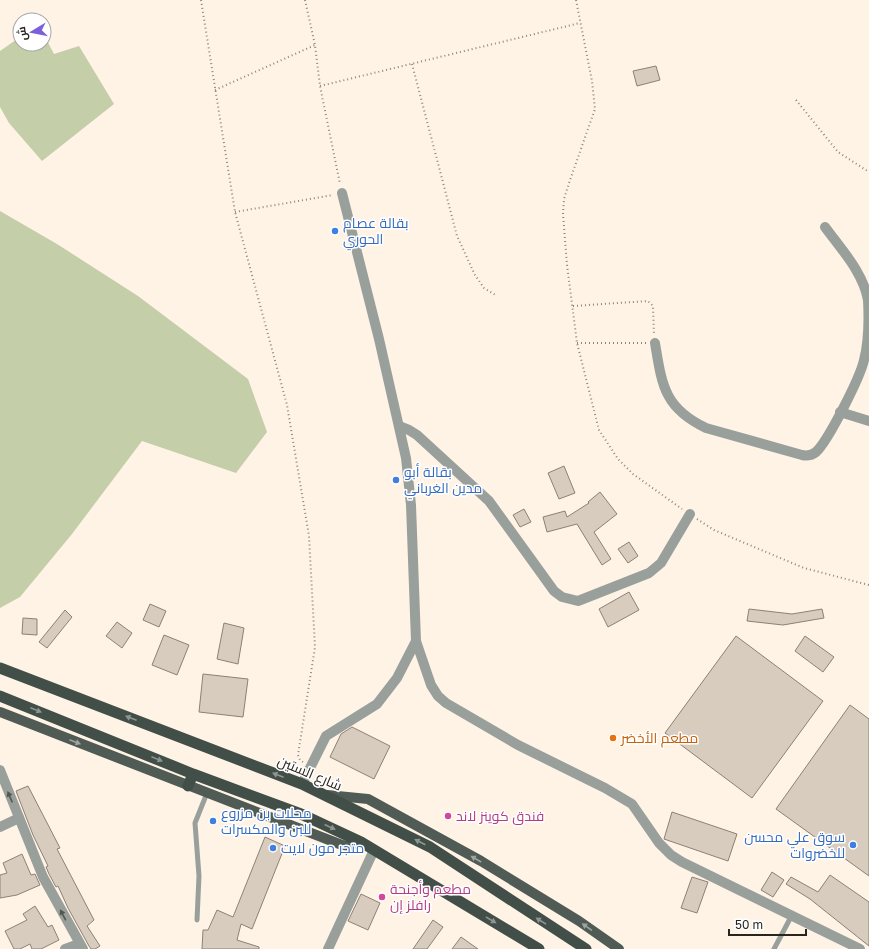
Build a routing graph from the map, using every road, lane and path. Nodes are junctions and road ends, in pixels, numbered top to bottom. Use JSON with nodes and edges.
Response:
{"nodes":[{"id":1,"x":201,"y":0,"type":"edge"},
{"id":2,"x":305,"y":0,"type":"edge"},
{"id":3,"x":576,"y":0,"type":"edge"},
{"id":4,"x":580,"y":23,"type":"junction"},
{"id":5,"x":315,"y":45,"type":"junction"},
{"id":6,"x":412,"y":64,"type":"junction"},
{"id":7,"x":320,"y":86,"type":"junction"},
{"id":8,"x":215,"y":90,"type":"junction"},
{"id":9,"x":796,"y":100,"type":"dead end"},
{"id":10,"x":869,"y":172,"type":"edge"},
{"id":11,"x":342,"y":193,"type":"junction"},
{"id":12,"x":235,"y":212,"type":"junction"},
{"id":13,"x":825,"y":226,"type":"dead end"},
{"id":14,"x":866,"y":280,"type":"edge"},
{"id":15,"x":497,"y":296,"type":"dead end"},
{"id":16,"x":573,"y":306,"type":"junction"},
{"id":17,"x":578,"y":343,"type":"junction"},
{"id":18,"x":654,"y":343,"type":"junction"},
{"id":19,"x":840,"y":412,"type":"junction"},
{"id":20,"x":869,"y":421,"type":"edge"},
{"id":21,"x":399,"y":426,"type":"junction"},
{"id":22,"x":690,"y":514,"type":"junction"},
{"id":23,"x":869,"y":585,"type":"edge"},
{"id":24,"x":416,"y":641,"type":"junction"},
{"id":25,"x":0,"y":668,"type":"edge"},
{"id":26,"x":0,"y":696,"type":"edge"},
{"id":27,"x":0,"y":712,"type":"edge"},
{"id":28,"x":310,"y":768,"type":"junction"},
{"id":29,"x":0,"y":770,"type":"edge"},
{"id":30,"x":193,"y":774,"type":"junction"},
{"id":31,"x":302,"y":784,"type":"junction"},
{"id":32,"x":188,"y":786,"type":"junction"},
{"id":33,"x":206,"y":793,"type":"junction"},
{"id":34,"x":327,"y":796,"type":"junction"},
{"id":35,"x":19,"y":818,"type":"junction"},
{"id":36,"x":0,"y":827,"type":"edge"},
{"id":37,"x":361,"y":842,"type":"junction"},
{"id":38,"x":374,"y":850,"type":"junction"},
{"id":39,"x":792,"y":915,"type":"junction"},
{"id":40,"x":198,"y":920,"type":"dead end"},
{"id":41,"x":526,"y":945,"type":"edge"},
{"id":42,"x":81,"y":946,"type":"edge"},
{"id":43,"x":65,"y":949,"type":"edge"},
{"id":44,"x":328,"y":949,"type":"edge"},
{"id":45,"x":540,"y":949,"type":"edge"},
{"id":46,"x":586,"y":949,"type":"edge"},
{"id":47,"x":619,"y":949,"type":"edge"},
{"id":48,"x":774,"y":949,"type":"edge"},
{"id":49,"x":860,"y":949,"type":"edge"}],
"edges":[{"from":1,"to":8,"type":"path"},
{"from":2,"to":5,"type":"path"},
{"from":3,"to":4,"type":"path"},
{"from":4,"to":6,"type":"path"},
{"from":4,"to":16,"type":"path"},
{"from":5,"to":7,"type":"path"},
{"from":5,"to":8,"type":"path"},
{"from":6,"to":7,"type":"path"},
{"from":6,"to":15,"type":"path"},
{"from":7,"to":11,"type":"path"},
{"from":8,"to":12,"type":"path"},
{"from":9,"to":10,"type":"path"},
{"from":11,"to":12,"type":"path"},
{"from":11,"to":21,"type":"street"},
{"from":12,"to":28,"type":"path"},
{"from":13,"to":14,"type":"street"},
{"from":14,"to":19,"type":"street"},
{"from":16,"to":17,"type":"path"},
{"from":16,"to":18,"type":"path"},
{"from":17,"to":18,"type":"path"},
{"from":17,"to":22,"type":"path"},
{"from":18,"to":19,"type":"street"},
{"from":19,"to":20,"type":"street"},
{"from":21,"to":22,"type":"street"},
{"from":21,"to":24,"type":"street"},
{"from":22,"to":23,"type":"path"},
{"from":24,"to":28,"type":"street"},
{"from":24,"to":39,"type":"street"},
{"from":31,"to":25,"type":"highway","name":"شارع الستين","one_way":true},
{"from":26,"to":30,"type":"highway","one_way":true},
{"from":27,"to":32,"type":"main road","one_way":true},
{"from":28,"to":31,"type":"street"},
{"from":35,"to":29,"type":"street","one_way":true},
{"from":30,"to":32,"type":"highway"},
{"from":30,"to":37,"type":"highway","one_way":true},
{"from":31,"to":34,"type":"highway","name":"شارع الستين"},
{"from":32,"to":33,"type":"main road"},
{"from":33,"to":37,"type":"main road"},
{"from":33,"to":40,"type":"lane"},
{"from":46,"to":34,"type":"highway","name":"شارع الستين","one_way":true},
{"from":47,"to":34,"type":"main road","one_way":true},
{"from":35,"to":36,"type":"street"},
{"from":42,"to":35,"type":"street","one_way":true},
{"from":37,"to":38,"type":"highway"},
{"from":38,"to":41,"type":"highway","one_way":true},
{"from":38,"to":44,"type":"street"},
{"from":39,"to":48,"type":"lane"},
{"from":39,"to":49,"type":"street"},
{"from":41,"to":45,"type":"highway"},
{"from":42,"to":43,"type":"street"}]}
